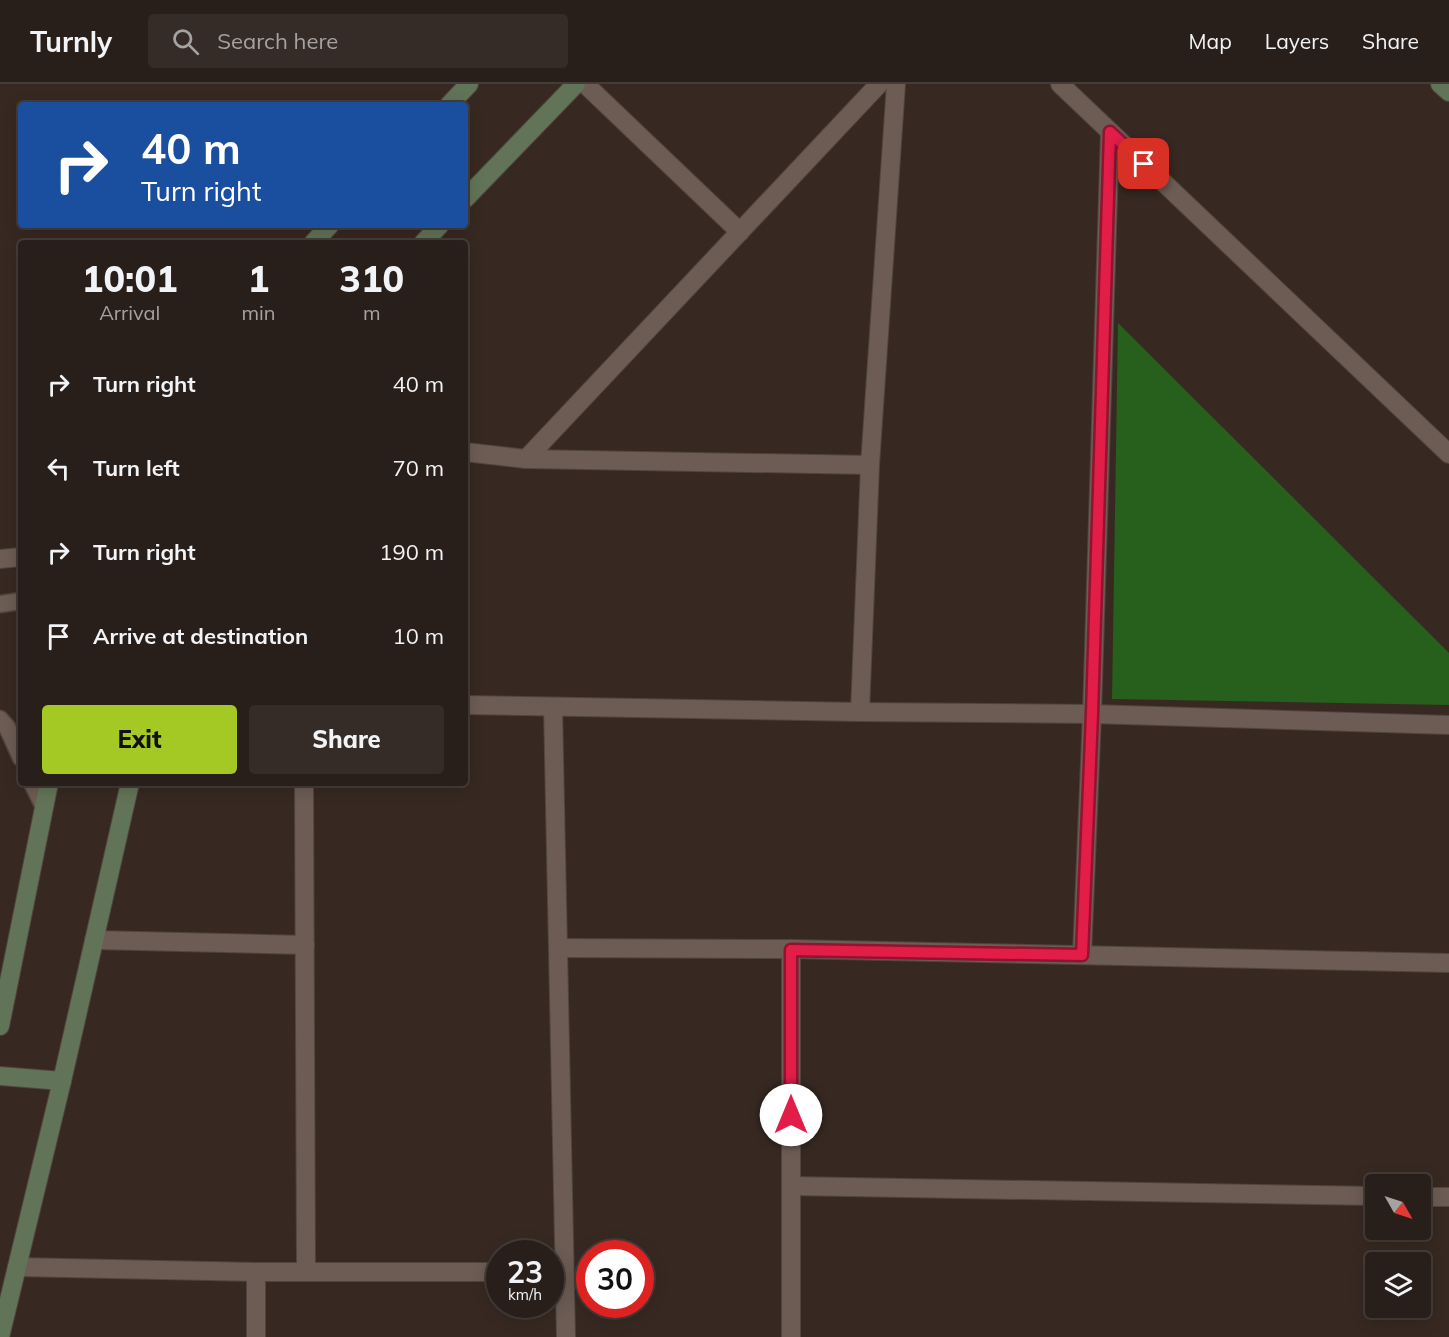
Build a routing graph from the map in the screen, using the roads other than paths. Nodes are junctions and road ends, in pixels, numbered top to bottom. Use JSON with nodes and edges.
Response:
{"nodes":[{"id":1,"x":469,"y":84,"type":"edge"},
{"id":2,"x":576,"y":84,"type":"edge"},
{"id":3,"x":585,"y":84,"type":"edge"},
{"id":4,"x":879,"y":84,"type":"edge"},
{"id":5,"x":896,"y":84,"type":"edge"},
{"id":6,"x":1060,"y":84,"type":"edge"},
{"id":7,"x":1440,"y":84,"type":"edge"},
{"id":8,"x":1449,"y":92,"type":"edge"},
{"id":9,"x":452,"y":102,"type":"edge"},
{"id":10,"x":1110,"y":132,"type":"junction"},
{"id":11,"x":468,"y":196,"type":"edge"},
{"id":12,"x":327,"y":228,"type":"edge"},
{"id":13,"x":437,"y":228,"type":"edge"},
{"id":14,"x":740,"y":232,"type":"junction"},
{"id":15,"x":316,"y":240,"type":"edge"},
{"id":16,"x":426,"y":240,"type":"edge"},
{"id":17,"x":468,"y":452,"type":"edge"},
{"id":18,"x":1449,"y":454,"type":"edge"},
{"id":19,"x":526,"y":459,"type":"junction"},
{"id":20,"x":870,"y":465,"type":"junction"},
{"id":21,"x":18,"y":557,"type":"edge"},
{"id":22,"x":0,"y":558,"type":"edge"},
{"id":23,"x":18,"y":601,"type":"edge"},
{"id":24,"x":0,"y":604,"type":"edge"},
{"id":25,"x":468,"y":705,"type":"edge"},
{"id":26,"x":553,"y":707,"type":"junction"},
{"id":27,"x":860,"y":712,"type":"junction"},
{"id":28,"x":1092,"y":714,"type":"junction"},
{"id":29,"x":0,"y":719,"type":"edge"},
{"id":30,"x":1449,"y":725,"type":"edge"},
{"id":31,"x":18,"y":751,"type":"edge"},
{"id":32,"x":34,"y":786,"type":"edge"},
{"id":33,"x":48,"y":786,"type":"edge"},
{"id":34,"x":129,"y":786,"type":"edge"},
{"id":35,"x":304,"y":786,"type":"edge"},
{"id":36,"x":44,"y":807,"type":"junction"},
{"id":37,"x":94,"y":940,"type":"junction"},
{"id":38,"x":305,"y":945,"type":"junction"},
{"id":39,"x":558,"y":948,"type":"junction"},
{"id":40,"x":791,"y":950,"type":"junction"},
{"id":41,"x":1082,"y":955,"type":"junction"},
{"id":42,"x":1449,"y":963,"type":"edge"},
{"id":43,"x":0,"y":1026,"type":"edge"},
{"id":44,"x":0,"y":1076,"type":"edge"},
{"id":45,"x":62,"y":1081,"type":"junction"},
{"id":46,"x":791,"y":1186,"type":"junction"},
{"id":47,"x":1365,"y":1196,"type":"edge"},
{"id":48,"x":1431,"y":1197,"type":"edge"},
{"id":49,"x":1449,"y":1197,"type":"edge"},
{"id":50,"x":558,"y":1240,"type":"edge"},
{"id":51,"x":17,"y":1267,"type":"junction"},
{"id":52,"x":306,"y":1270,"type":"junction"},
{"id":53,"x":256,"y":1272,"type":"junction"},
{"id":54,"x":486,"y":1272,"type":"edge"},
{"id":55,"x":564,"y":1318,"type":"edge"},
{"id":56,"x":0,"y":1337,"type":"edge"},
{"id":57,"x":256,"y":1337,"type":"edge"},
{"id":58,"x":566,"y":1337,"type":"edge"},
{"id":59,"x":791,"y":1337,"type":"edge"}],
"edges":[{"from":1,"to":9,"type":"street"},
{"from":2,"to":11,"type":"street"},
{"from":3,"to":14,"type":"street"},
{"from":4,"to":14,"type":"street"},
{"from":5,"to":20,"type":"street"},
{"from":6,"to":10,"type":"street"},
{"from":7,"to":8,"type":"street"},
{"from":10,"to":18,"type":"street"},
{"from":10,"to":28,"type":"street"},
{"from":12,"to":15,"type":"street"},
{"from":13,"to":16,"type":"street"},
{"from":14,"to":19,"type":"street"},
{"from":17,"to":19,"type":"street"},
{"from":19,"to":20,"type":"street"},
{"from":20,"to":27,"type":"street"},
{"from":21,"to":22,"type":"street"},
{"from":23,"to":24,"type":"lane"},
{"from":25,"to":26,"type":"street"},
{"from":26,"to":27,"type":"street"},
{"from":26,"to":39,"type":"street"},
{"from":27,"to":28,"type":"street"},
{"from":28,"to":30,"type":"street"},
{"from":28,"to":41,"type":"street"},
{"from":29,"to":31,"type":"lane"},
{"from":32,"to":36,"type":"lane"},
{"from":33,"to":36,"type":"street"},
{"from":34,"to":37,"type":"street"},
{"from":35,"to":38,"type":"street"},
{"from":36,"to":43,"type":"street"},
{"from":37,"to":38,"type":"street"},
{"from":37,"to":45,"type":"street"},
{"from":38,"to":52,"type":"street"},
{"from":39,"to":40,"type":"street"},
{"from":39,"to":50,"type":"street"},
{"from":40,"to":41,"type":"street"},
{"from":40,"to":46,"type":"street"},
{"from":41,"to":42,"type":"street"},
{"from":44,"to":45,"type":"street"},
{"from":45,"to":51,"type":"street"},
{"from":46,"to":47,"type":"street"},
{"from":46,"to":59,"type":"street"},
{"from":48,"to":49,"type":"street"},
{"from":51,"to":53,"type":"street"},
{"from":51,"to":56,"type":"street"},
{"from":52,"to":53,"type":"street"},
{"from":52,"to":54,"type":"street"},
{"from":53,"to":57,"type":"street"},
{"from":55,"to":58,"type":"street"}]}
